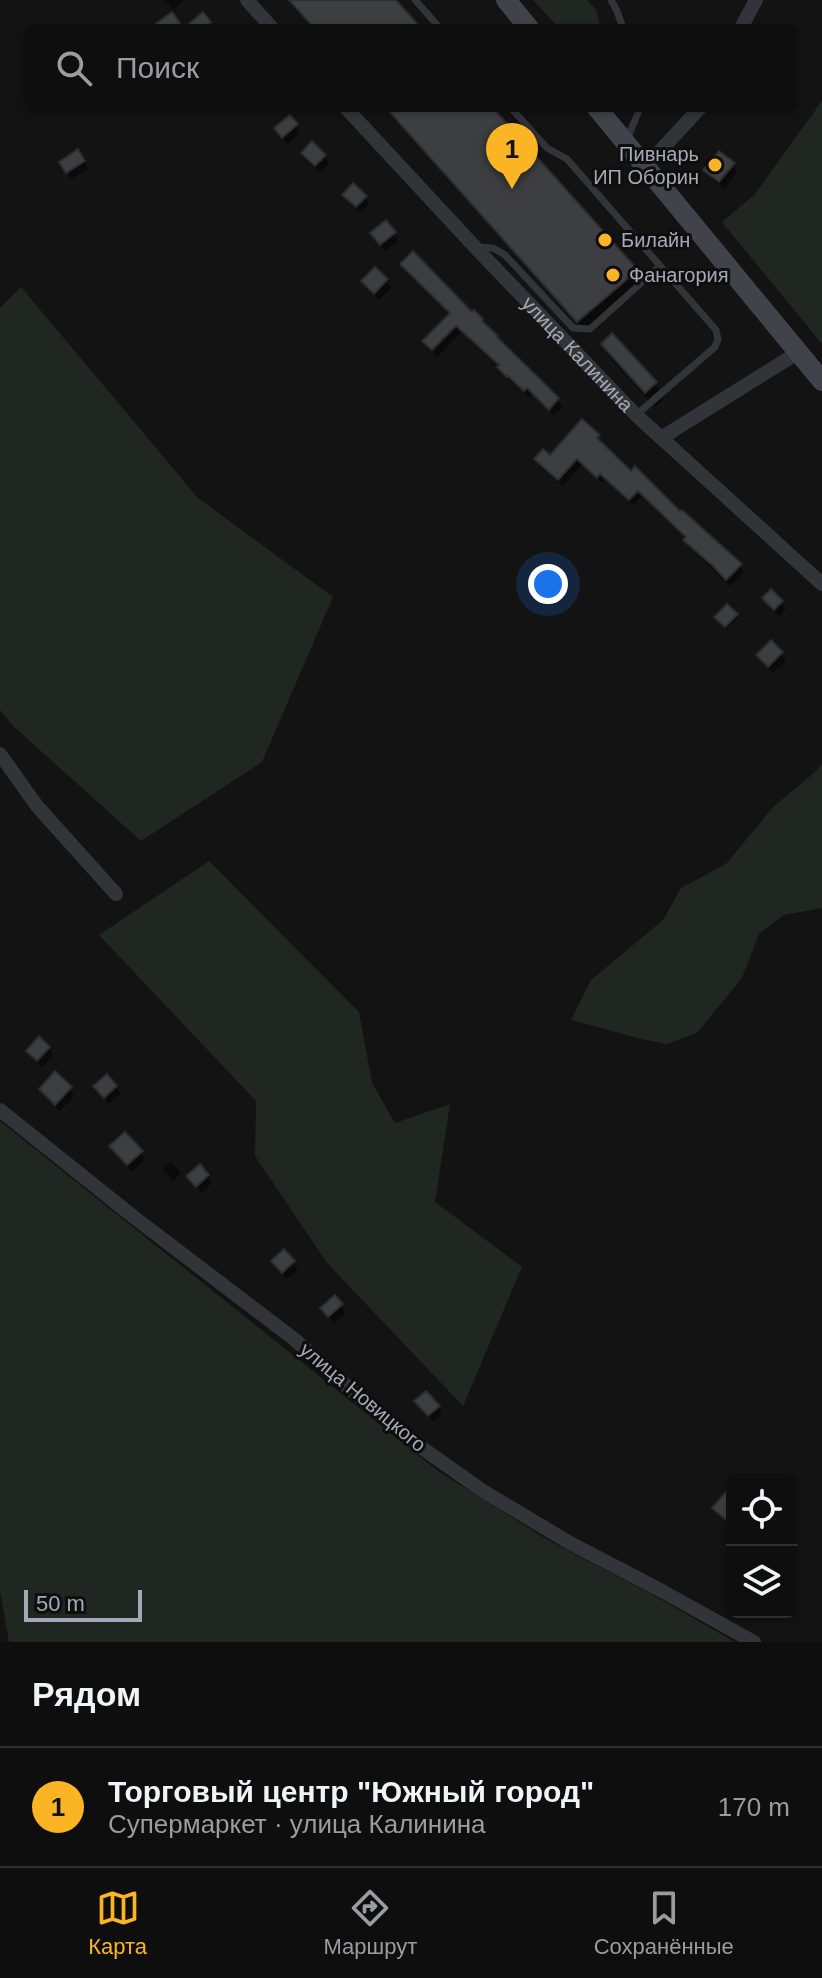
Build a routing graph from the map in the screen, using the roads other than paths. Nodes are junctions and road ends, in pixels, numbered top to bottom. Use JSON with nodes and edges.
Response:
{"nodes":[{"id":1,"x":247,"y":0,"type":"edge"},
{"id":2,"x":415,"y":0,"type":"edge"},
{"id":3,"x":506,"y":0,"type":"edge"},
{"id":4,"x":611,"y":0,"type":"edge"},
{"id":5,"x":756,"y":0,"type":"edge"},
{"id":6,"x":268,"y":24,"type":"edge"},
{"id":7,"x":436,"y":24,"type":"edge"},
{"id":8,"x":526,"y":24,"type":"edge"},
{"id":9,"x":622,"y":24,"type":"edge"},
{"id":10,"x":743,"y":24,"type":"edge"},
{"id":11,"x":350,"y":112,"type":"edge"},
{"id":12,"x":515,"y":112,"type":"edge"},
{"id":13,"x":600,"y":112,"type":"edge"},
{"id":14,"x":638,"y":112,"type":"edge"},
{"id":15,"x":696,"y":112,"type":"edge"},
{"id":16,"x":625,"y":142,"type":"junction"},
{"id":17,"x":646,"y":166,"type":"junction"},
{"id":18,"x":475,"y":247,"type":"junction"},
{"id":19,"x":660,"y":266,"type":"junction"},
{"id":20,"x":799,"y":352,"type":"junction"},
{"id":21,"x":822,"y":381,"type":"edge"},
{"id":22,"x":636,"y":415,"type":"junction"},
{"id":23,"x":661,"y":438,"type":"junction"},
{"id":24,"x":822,"y":584,"type":"edge"},
{"id":25,"x":0,"y":754,"type":"edge"},
{"id":26,"x":116,"y":894,"type":"dead end"},
{"id":27,"x":0,"y":1110,"type":"edge"},
{"id":28,"x":754,"y":1642,"type":"edge"}],
"edges":[{"from":1,"to":6,"type":"street"},
{"from":2,"to":7,"type":"lane"},
{"from":3,"to":8,"type":"main road"},
{"from":4,"to":9,"type":"lane"},
{"from":5,"to":10,"type":"street"},
{"from":11,"to":18,"type":"street","name":"улица Калинина"},
{"from":12,"to":19,"type":"lane"},
{"from":13,"to":16,"type":"main road"},
{"from":14,"to":16,"type":"lane"},
{"from":15,"to":17,"type":"street"},
{"from":16,"to":17,"type":"main road"},
{"from":17,"to":20,"type":"main road"},
{"from":18,"to":19,"type":"lane"},
{"from":18,"to":22,"type":"street","name":"улица Калинина"},
{"from":19,"to":22,"type":"lane"},
{"from":20,"to":21,"type":"main road"},
{"from":20,"to":23,"type":"street"},
{"from":22,"to":23,"type":"street","name":"улица Калинина"},
{"from":23,"to":24,"type":"street","name":"улица Калинина"},
{"from":25,"to":26,"type":"street"},
{"from":27,"to":28,"type":"street","name":"улица Новицкого"}]}
